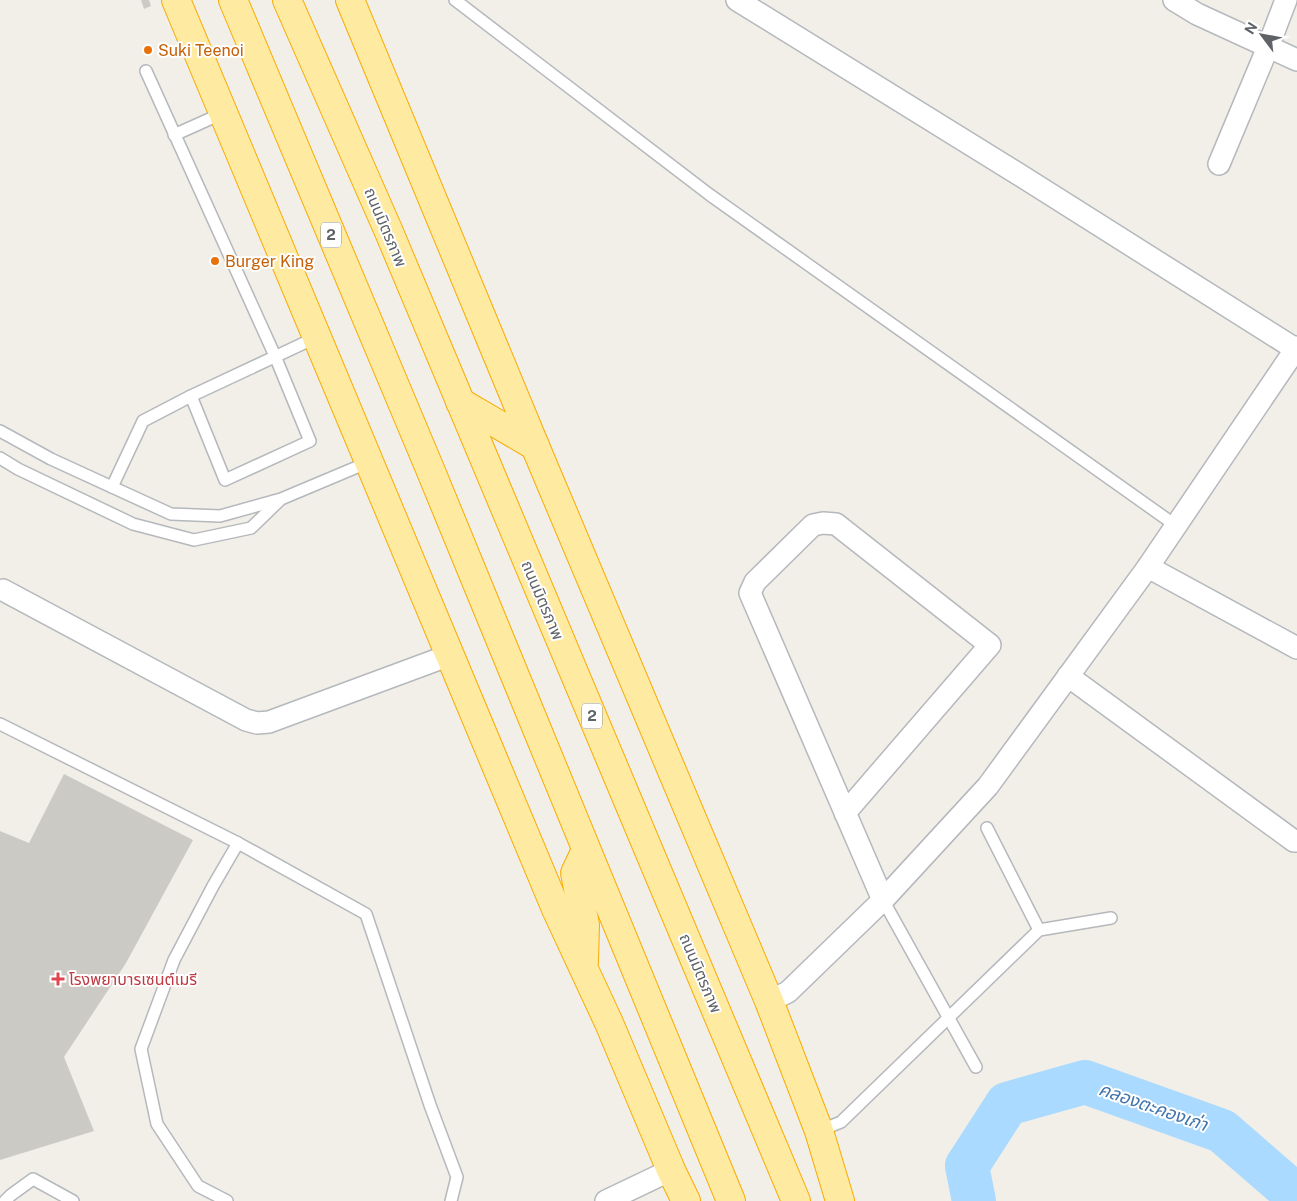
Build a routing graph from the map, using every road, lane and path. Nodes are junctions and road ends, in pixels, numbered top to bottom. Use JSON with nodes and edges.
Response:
{"nodes":[{"id":1,"x":176,"y":0,"type":"edge"},
{"id":2,"x":233,"y":0,"type":"edge"},
{"id":3,"x":287,"y":0,"type":"edge"},
{"id":4,"x":350,"y":0,"type":"edge"},
{"id":5,"x":455,"y":0,"type":"edge"},
{"id":6,"x":737,"y":0,"type":"edge"},
{"id":7,"x":1174,"y":0,"type":"edge"},
{"id":8,"x":1286,"y":0,"type":"edge"},
{"id":9,"x":1268,"y":47,"type":"junction"},
{"id":10,"x":1297,"y":60,"type":"edge"},
{"id":11,"x":146,"y":71,"type":"dead end"},
{"id":12,"x":223,"y":113,"type":"junction"},
{"id":13,"x":174,"y":135,"type":"junction"},
{"id":14,"x":1219,"y":164,"type":"dead end"},
{"id":15,"x":317,"y":337,"type":"junction"},
{"id":16,"x":1296,"y":349,"type":"edge"},
{"id":17,"x":275,"y":356,"type":"junction"},
{"id":18,"x":190,"y":396,"type":"junction"},
{"id":19,"x":460,"y":402,"type":"junction"},
{"id":20,"x":0,"y":431,"type":"edge"},
{"id":21,"x":535,"y":446,"type":"junction"},
{"id":22,"x":0,"y":458,"type":"edge"},
{"id":23,"x":369,"y":462,"type":"junction"},
{"id":24,"x":112,"y":487,"type":"junction"},
{"id":25,"x":281,"y":499,"type":"junction"},
{"id":26,"x":1175,"y":525,"type":"junction"},
{"id":27,"x":1148,"y":567,"type":"junction"},
{"id":28,"x":3,"y":590,"type":"dead end"},
{"id":29,"x":1297,"y":648,"type":"edge"},
{"id":30,"x":450,"y":655,"type":"junction"},
{"id":31,"x":1068,"y":676,"type":"junction"},
{"id":32,"x":0,"y":724,"type":"edge"},
{"id":33,"x":845,"y":813,"type":"junction"},
{"id":34,"x":988,"y":828,"type":"dead end"},
{"id":35,"x":1297,"y":841,"type":"edge"},
{"id":36,"x":238,"y":843,"type":"junction"},
{"id":37,"x":586,"y":850,"type":"junction"},
{"id":38,"x":883,"y":900,"type":"junction"},
{"id":39,"x":1111,"y":918,"type":"dead end"},
{"id":40,"x":1039,"y":930,"type":"junction"},
{"id":41,"x":584,"y":968,"type":"junction"},
{"id":42,"x":769,"y":1001,"type":"junction"},
{"id":43,"x":947,"y":1017,"type":"junction"},
{"id":44,"x":976,"y":1067,"type":"dead end"},
{"id":45,"x":819,"y":1131,"type":"junction"},
{"id":46,"x":671,"y":1170,"type":"junction"},
{"id":47,"x":5,"y":1201,"type":"edge"},
{"id":48,"x":74,"y":1201,"type":"edge"},
{"id":49,"x":226,"y":1201,"type":"edge"},
{"id":50,"x":451,"y":1201,"type":"edge"},
{"id":51,"x":606,"y":1201,"type":"edge"},
{"id":52,"x":686,"y":1201,"type":"edge"},
{"id":53,"x":731,"y":1201,"type":"edge"},
{"id":54,"x":796,"y":1201,"type":"edge"},
{"id":55,"x":840,"y":1201,"type":"edge"}],
"edges":[{"from":1,"to":12,"type":"highway"},
{"from":2,"to":37,"type":"highway","number":"2"},
{"from":3,"to":19,"type":"highway","name":"ถนนมิตรภาพ","number":"2"},
{"from":4,"to":21,"type":"highway"},
{"from":5,"to":26,"type":"lane"},
{"from":6,"to":16,"type":"street"},
{"from":7,"to":9,"type":"street"},
{"from":8,"to":9,"type":"street"},
{"from":9,"to":10,"type":"street"},
{"from":9,"to":14,"type":"street"},
{"from":11,"to":13,"type":"lane"},
{"from":12,"to":13,"type":"lane"},
{"from":12,"to":15,"type":"highway"},
{"from":13,"to":17,"type":"lane"},
{"from":15,"to":17,"type":"lane"},
{"from":15,"to":23,"type":"highway"},
{"from":16,"to":26,"type":"street"},
{"from":17,"to":18,"type":"lane"},
{"from":17,"to":18,"type":"lane"},
{"from":18,"to":24,"type":"lane"},
{"from":19,"to":21,"type":"highway"},
{"from":19,"to":54,"type":"highway","name":"ถนนมิตรภาพ","number":"2"},
{"from":20,"to":24,"type":"lane"},
{"from":21,"to":42,"type":"highway"},
{"from":22,"to":25,"type":"lane"},
{"from":23,"to":25,"type":"lane"},
{"from":23,"to":30,"type":"highway"},
{"from":24,"to":25,"type":"lane"},
{"from":26,"to":27,"type":"street"},
{"from":27,"to":29,"type":"street"},
{"from":27,"to":31,"type":"street"},
{"from":28,"to":30,"type":"street"},
{"from":30,"to":41,"type":"highway"},
{"from":31,"to":35,"type":"street"},
{"from":31,"to":38,"type":"street"},
{"from":32,"to":36,"type":"lane"},
{"from":33,"to":33,"type":"street"},
{"from":33,"to":38,"type":"street"},
{"from":34,"to":40,"type":"lane"},
{"from":36,"to":49,"type":"lane"},
{"from":36,"to":50,"type":"lane"},
{"from":37,"to":41,"type":"highway"},
{"from":37,"to":53,"type":"highway","number":"2"},
{"from":38,"to":42,"type":"street"},
{"from":38,"to":43,"type":"lane"},
{"from":39,"to":40,"type":"lane"},
{"from":40,"to":43,"type":"lane"},
{"from":41,"to":46,"type":"highway"},
{"from":42,"to":45,"type":"highway"},
{"from":43,"to":44,"type":"lane"},
{"from":43,"to":45,"type":"lane"},
{"from":45,"to":55,"type":"highway"},
{"from":46,"to":51,"type":"street"},
{"from":46,"to":52,"type":"highway"},
{"from":47,"to":48,"type":"lane"}]}
